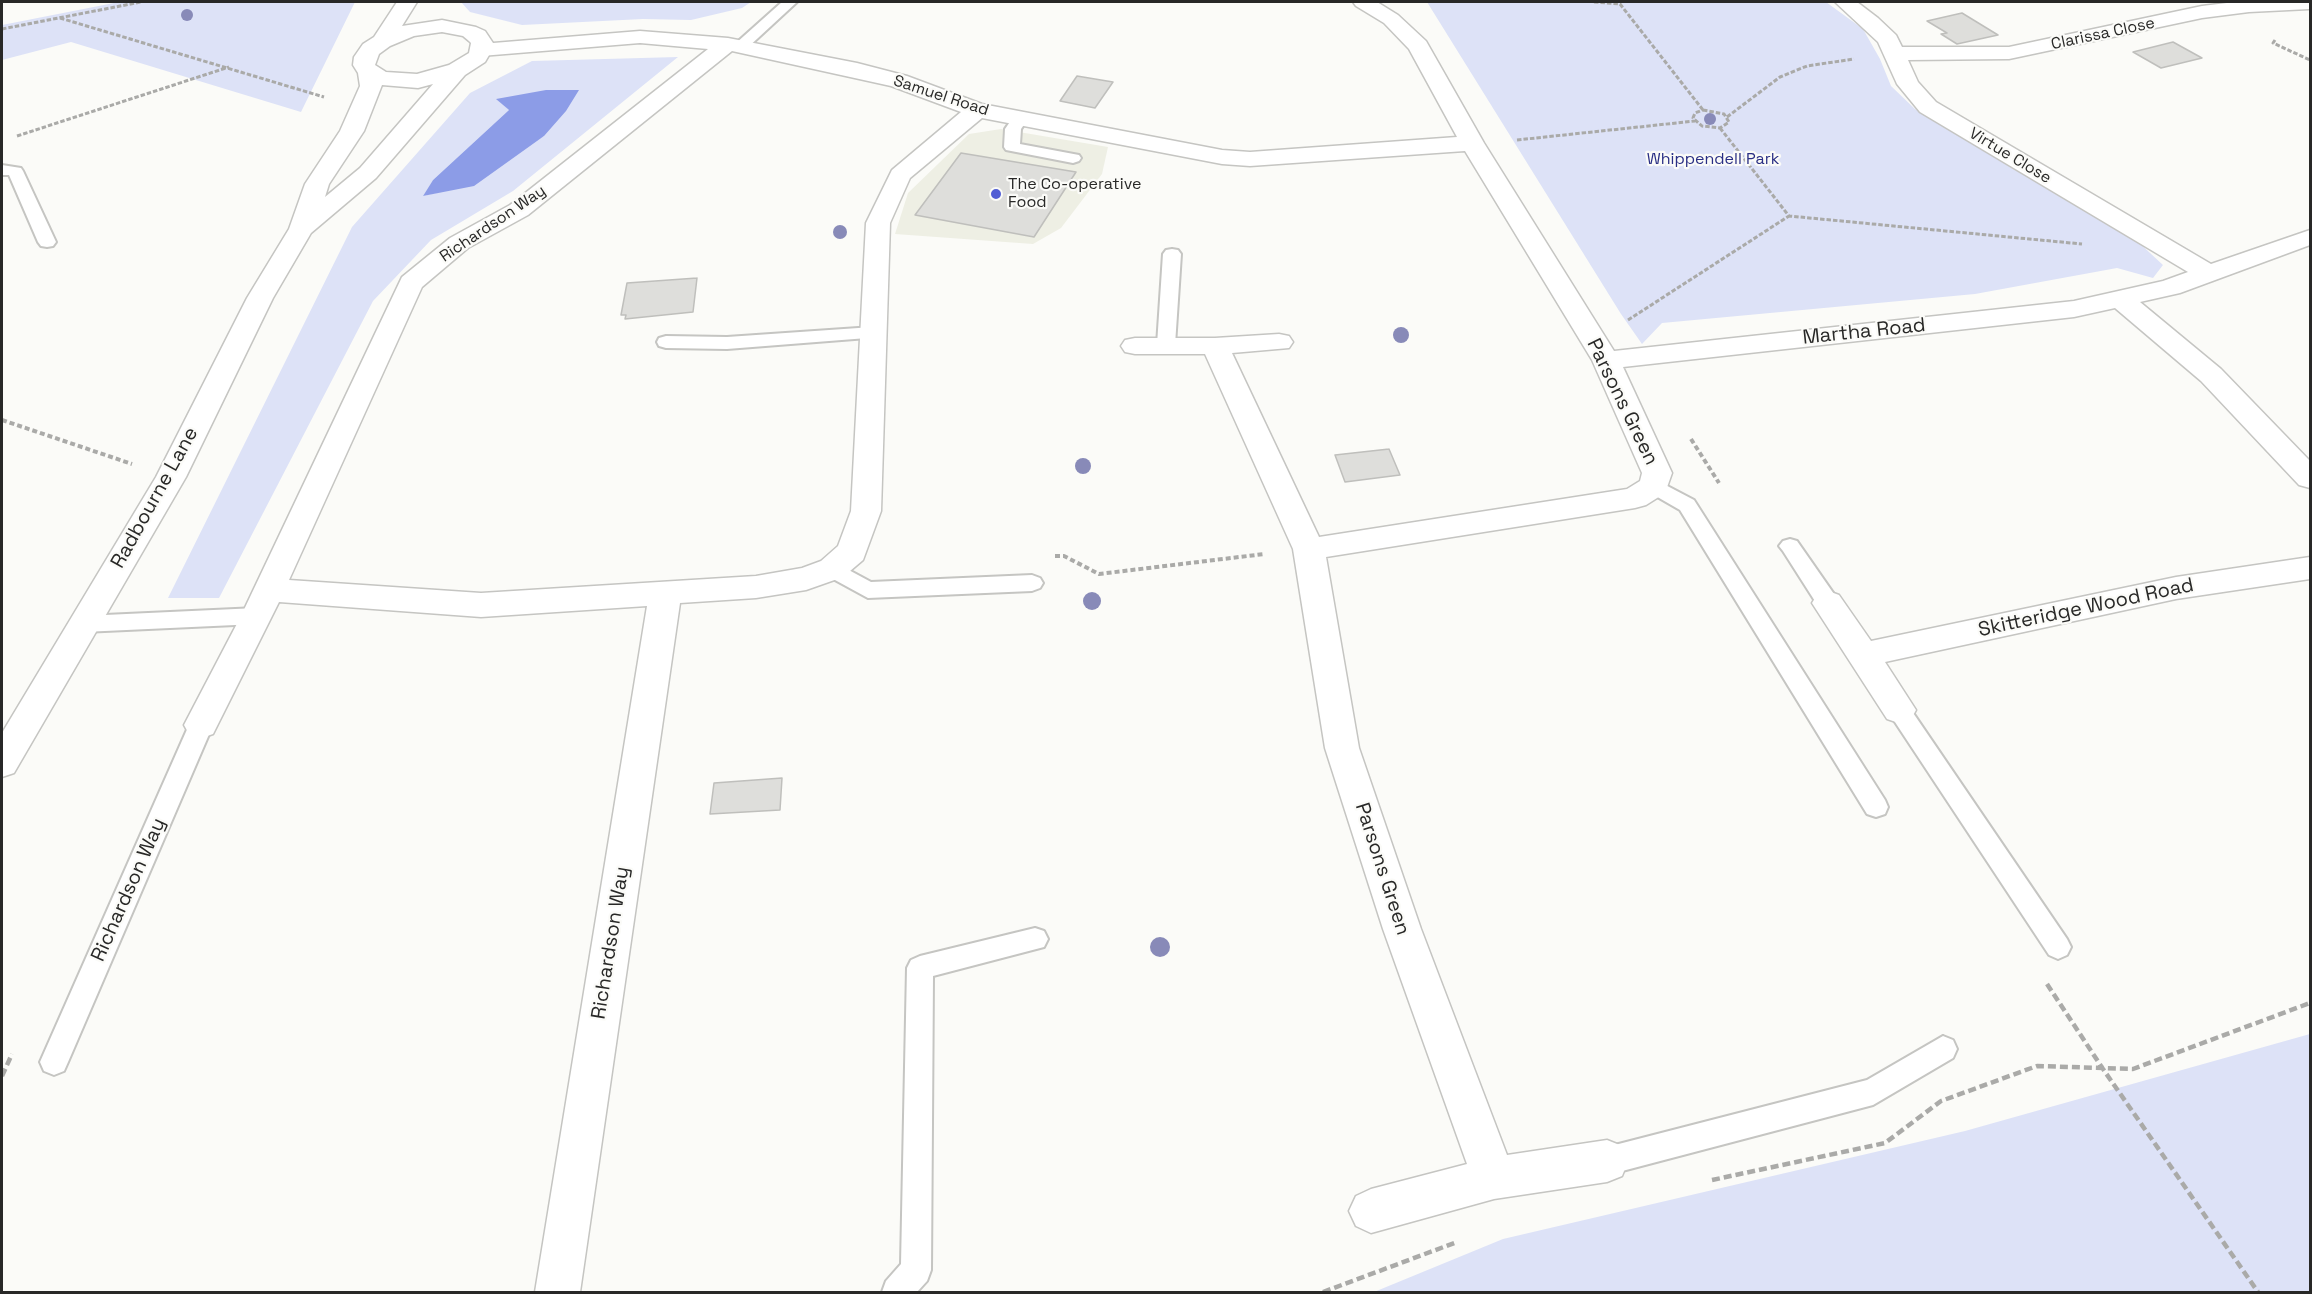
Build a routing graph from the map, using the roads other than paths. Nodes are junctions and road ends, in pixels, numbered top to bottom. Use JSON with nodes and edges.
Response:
{"nodes":[{"id":1,"x":407,"y":2,"type":"edge"},
{"id":2,"x":422,"y":2,"type":"edge"},
{"id":3,"x":790,"y":2,"type":"edge"},
{"id":4,"x":1363,"y":2,"type":"edge"},
{"id":5,"x":1845,"y":2,"type":"edge"},
{"id":6,"x":2309,"y":3,"type":"edge"},
{"id":7,"x":456,"y":28,"type":"junction"},
{"id":8,"x":382,"y":41,"type":"junction"},
{"id":9,"x":734,"y":45,"type":"junction"},
{"id":10,"x":482,"y":50,"type":"junction"},
{"id":11,"x":1896,"y":54,"type":"junction"},
{"id":12,"x":457,"y":70,"type":"junction"},
{"id":13,"x":369,"y":73,"type":"junction"},
{"id":14,"x":977,"y":110,"type":"junction"},
{"id":15,"x":1020,"y":119,"type":"junction"},
{"id":16,"x":1472,"y":143,"type":"junction"},
{"id":17,"x":1073,"y":158,"type":"dead end"},
{"id":18,"x":2,"y":170,"type":"edge"},
{"id":19,"x":301,"y":229,"type":"junction"},
{"id":20,"x":2310,"y":237,"type":"edge"},
{"id":21,"x":47,"y":242,"type":"dead end"},
{"id":22,"x":1172,"y":254,"type":"dead end"},
{"id":23,"x":2210,"y":274,"type":"junction"},
{"id":24,"x":2121,"y":299,"type":"junction"},
{"id":25,"x":873,"y":333,"type":"junction"},
{"id":26,"x":666,"y":342,"type":"dead end"},
{"id":27,"x":1279,"y":342,"type":"dead end"},
{"id":28,"x":1166,"y":345,"type":"junction"},
{"id":29,"x":1135,"y":346,"type":"dead end"},
{"id":30,"x":1215,"y":346,"type":"junction"},
{"id":31,"x":1606,"y":360,"type":"junction"},
{"id":32,"x":2310,"y":478,"type":"edge"},
{"id":33,"x":1654,"y":486,"type":"junction"},
{"id":34,"x":1790,"y":546,"type":"dead end"},
{"id":35,"x":1309,"y":549,"type":"junction"},
{"id":36,"x":2310,"y":568,"type":"edge"},
{"id":37,"x":832,"y":569,"type":"junction"},
{"id":38,"x":1032,"y":583,"type":"dead end"},
{"id":39,"x":665,"y":594,"type":"junction"},
{"id":40,"x":263,"y":603,"type":"junction"},
{"id":41,"x":1828,"y":603,"type":"joint"},
{"id":42,"x":83,"y":624,"type":"junction"},
{"id":43,"x":1862,"y":655,"type":"junction"},
{"id":44,"x":1899,"y":710,"type":"joint"},
{"id":45,"x":201,"y":726,"type":"joint"},
{"id":46,"x":2,"y":763,"type":"edge"},
{"id":47,"x":1876,"y":807,"type":"dead end"},
{"id":48,"x":1035,"y":939,"type":"dead end"},
{"id":49,"x":2058,"y":947,"type":"dead end"},
{"id":50,"x":1943,"y":1049,"type":"dead end"},
{"id":51,"x":54,"y":1062,"type":"dead end"},
{"id":52,"x":1606,"y":1161,"type":"joint"},
{"id":53,"x":1494,"y":1178,"type":"junction"},
{"id":54,"x":1371,"y":1211,"type":"dead end"},
{"id":55,"x":557,"y":1293,"type":"edge"},
{"id":56,"x":897,"y":1293,"type":"edge"}],
"edges":[{"from":1,"to":8,"type":"street"},
{"from":2,"to":7,"type":"street"},
{"from":3,"to":9,"type":"lane"},
{"from":4,"to":16,"type":"street","name":"Parsons Green"},
{"from":5,"to":11,"type":"street","name":"Virtue Close"},
{"from":6,"to":11,"type":"street","name":"Clarissa Close"},
{"from":7,"to":8,"type":"street"},
{"from":7,"to":10,"type":"street"},
{"from":8,"to":13,"type":"street","name":"Radbourne Lane"},
{"from":9,"to":10,"type":"street","name":"Samuel Road"},
{"from":9,"to":14,"type":"street","name":"Samuel Road"},
{"from":9,"to":40,"type":"street","name":"Richardson Way"},
{"from":10,"to":12,"type":"street"},
{"from":11,"to":23,"type":"street","name":"Virtue Close"},
{"from":12,"to":13,"type":"street"},
{"from":12,"to":19,"type":"street","name":"Radbourne Lane"},
{"from":13,"to":19,"type":"street","name":"Radbourne Lane"},
{"from":14,"to":15,"type":"street","name":"Samuel Road"},
{"from":14,"to":25,"type":"street"},
{"from":15,"to":16,"type":"street","name":"Samuel Road"},
{"from":15,"to":17,"type":"lane"},
{"from":16,"to":31,"type":"street","name":"Parsons Green"},
{"from":18,"to":21,"type":"lane"},
{"from":19,"to":42,"type":"street","name":"Radbourne Lane"},
{"from":20,"to":23,"type":"street","name":"Martha Road"},
{"from":22,"to":28,"type":"lane"},
{"from":23,"to":24,"type":"street","name":"Martha Road"},
{"from":24,"to":31,"type":"street","name":"Martha Road"},
{"from":24,"to":32,"type":"street"},
{"from":25,"to":26,"type":"lane"},
{"from":25,"to":37,"type":"street"},
{"from":27,"to":30,"type":"street"},
{"from":28,"to":29,"type":"street"},
{"from":28,"to":30,"type":"street"},
{"from":30,"to":35,"type":"street","name":"Parsons Green"},
{"from":31,"to":33,"type":"street","name":"Parsons Green"},
{"from":33,"to":35,"type":"street","name":"Parsons Green"},
{"from":33,"to":47,"type":"lane"},
{"from":34,"to":41,"type":"lane"},
{"from":35,"to":53,"type":"street","name":"Parsons Green"},
{"from":36,"to":43,"type":"street","name":"Skitteridge Wood Road"},
{"from":37,"to":38,"type":"lane"},
{"from":37,"to":39,"type":"street"},
{"from":39,"to":40,"type":"street"},
{"from":39,"to":55,"type":"street","name":"Richardson Way"},
{"from":40,"to":42,"type":"lane"},
{"from":40,"to":45,"type":"street","name":"Richardson Way"},
{"from":41,"to":43,"type":"street"},
{"from":42,"to":46,"type":"street","name":"Radbourne Lane"},
{"from":43,"to":44,"type":"street"},
{"from":44,"to":49,"type":"lane"},
{"from":45,"to":51,"type":"lane","name":"Richardson Way"},
{"from":48,"to":56,"type":"lane"},
{"from":50,"to":52,"type":"lane"},
{"from":52,"to":53,"type":"street"},
{"from":53,"to":54,"type":"street"}]}
